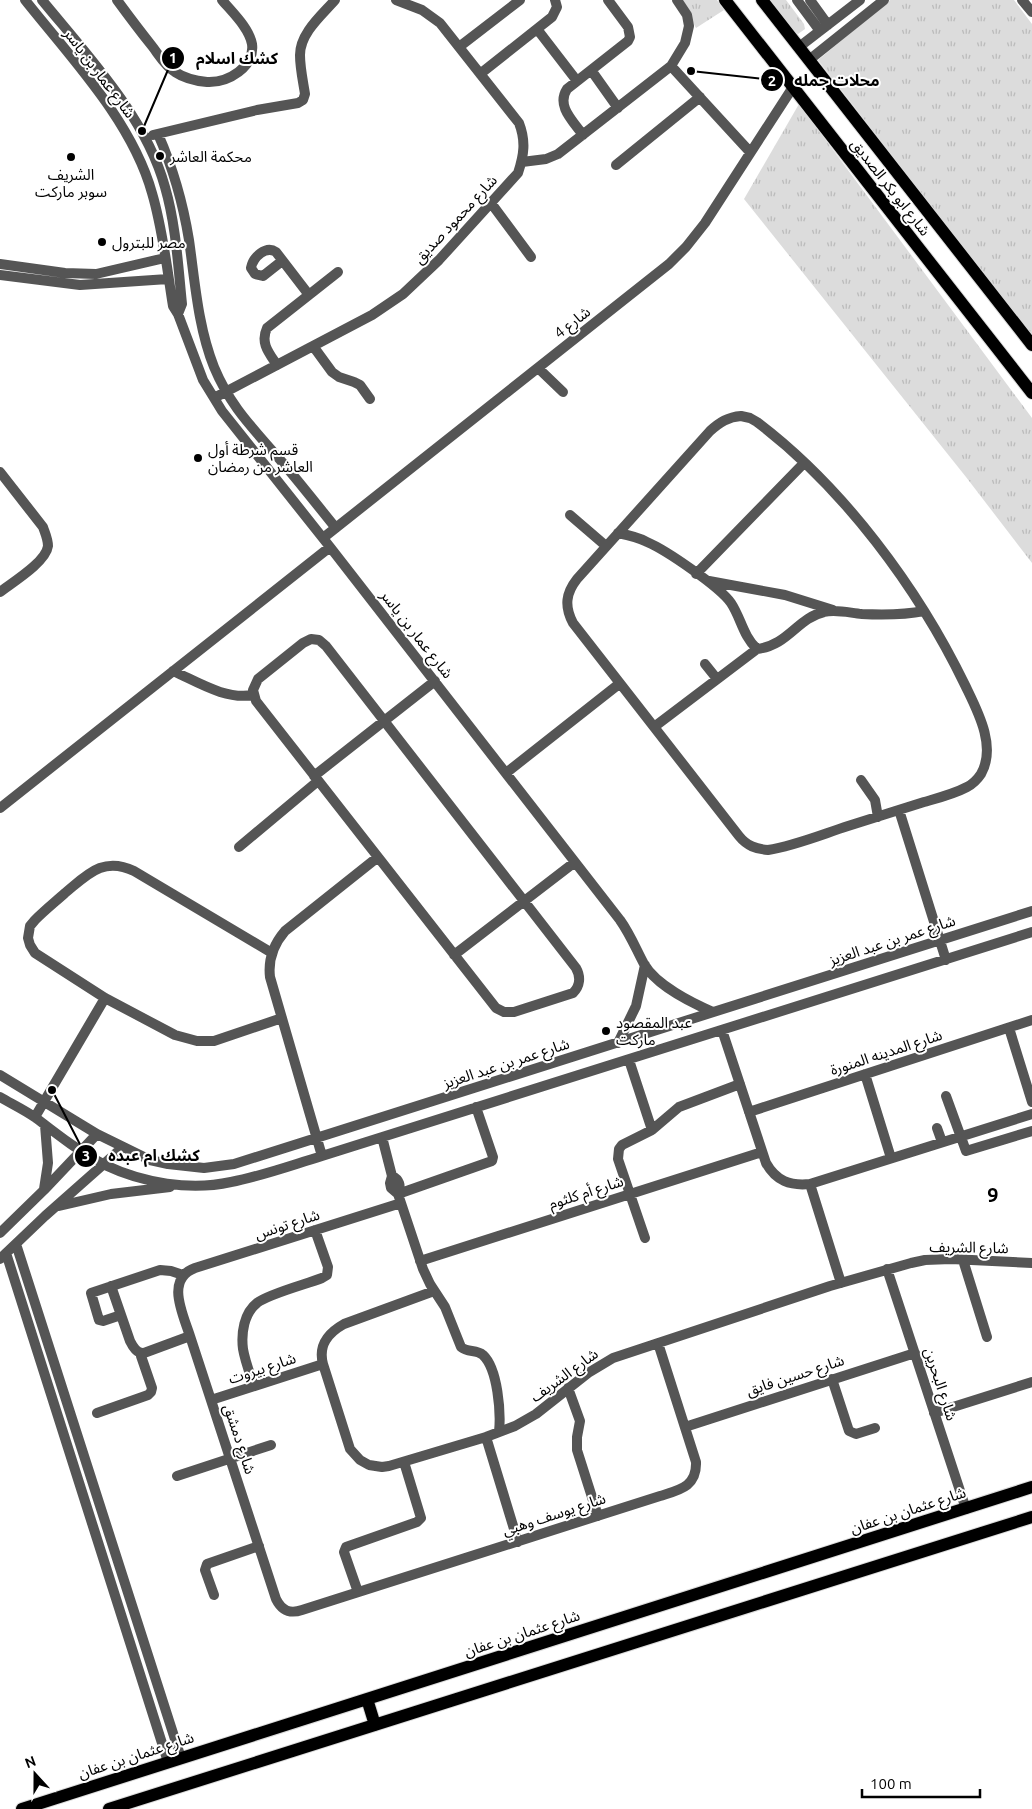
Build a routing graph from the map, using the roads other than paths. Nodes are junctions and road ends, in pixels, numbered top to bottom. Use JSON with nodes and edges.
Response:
{"nodes":[{"id":1,"x":25,"y":0,"type":"edge"},
{"id":2,"x":42,"y":0,"type":"edge"},
{"id":3,"x":117,"y":0,"type":"edge"},
{"id":4,"x":222,"y":0,"type":"edge"},
{"id":5,"x":335,"y":0,"type":"edge"},
{"id":6,"x":396,"y":0,"type":"edge"},
{"id":7,"x":520,"y":0,"type":"edge"},
{"id":8,"x":556,"y":0,"type":"edge"},
{"id":9,"x":608,"y":0,"type":"edge"},
{"id":10,"x":677,"y":0,"type":"edge"},
{"id":11,"x":725,"y":0,"type":"edge"},
{"id":12,"x":762,"y":0,"type":"edge"},
{"id":13,"x":797,"y":0,"type":"edge"},
{"id":14,"x":810,"y":0,"type":"edge"},
{"id":15,"x":860,"y":0,"type":"edge"},
{"id":16,"x":884,"y":0,"type":"edge"},
{"id":17,"x":1022,"y":0,"type":"edge"},
{"id":18,"x":1032,"y":12,"type":"edge"},
{"id":19,"x":824,"y":28,"type":"junction"},
{"id":20,"x":537,"y":29,"type":"junction"},
{"id":21,"x":459,"y":47,"type":"junction"},
{"id":22,"x":799,"y":47,"type":"junction"},
{"id":23,"x":809,"y":60,"type":"junction"},
{"id":24,"x":671,"y":66,"type":"junction"},
{"id":25,"x":591,"y":70,"type":"junction"},
{"id":26,"x":480,"y":74,"type":"junction"},
{"id":27,"x":577,"y":81,"type":"junction"},
{"id":28,"x":793,"y":87,"type":"junction"},
{"id":29,"x":700,"y":97,"type":"junction"},
{"id":30,"x":618,"y":108,"type":"junction"},
{"id":31,"x":158,"y":134,"type":"junction"},
{"id":32,"x":583,"y":135,"type":"junction"},
{"id":33,"x":145,"y":137,"type":"junction"},
{"id":34,"x":750,"y":152,"type":"junction"},
{"id":35,"x":522,"y":162,"type":"junction"},
{"id":36,"x":616,"y":165,"type":"dead end"},
{"id":37,"x":491,"y":203,"type":"junction"},
{"id":38,"x":171,"y":209,"type":"junction"},
{"id":39,"x":156,"y":212,"type":"junction"},
{"id":40,"x":531,"y":257,"type":"dead end"},
{"id":41,"x":165,"y":258,"type":"junction"},
{"id":42,"x":282,"y":261,"type":"dead end"},
{"id":43,"x":0,"y":264,"type":"edge"},
{"id":44,"x":338,"y":272,"type":"dead end"},
{"id":45,"x":0,"y":275,"type":"edge"},
{"id":46,"x":168,"y":279,"type":"junction"},
{"id":47,"x":96,"y":280,"type":"junction"},
{"id":48,"x":309,"y":295,"type":"junction"},
{"id":49,"x":178,"y":314,"type":"junction"},
{"id":50,"x":1032,"y":345,"type":"edge"},
{"id":51,"x":313,"y":346,"type":"junction"},
{"id":52,"x":276,"y":365,"type":"junction"},
{"id":53,"x":538,"y":368,"type":"junction"},
{"id":54,"x":226,"y":391,"type":"junction"},
{"id":55,"x":563,"y":392,"type":"dead end"},
{"id":56,"x":1032,"y":393,"type":"edge"},
{"id":57,"x":214,"y":398,"type":"junction"},
{"id":58,"x":370,"y":399,"type":"dead end"},
{"id":59,"x":804,"y":463,"type":"junction"},
{"id":60,"x":0,"y":472,"type":"edge"},
{"id":61,"x":570,"y":515,"type":"dead end"},
{"id":62,"x":335,"y":527,"type":"junction"},
{"id":63,"x":618,"y":533,"type":"junction"},
{"id":64,"x":323,"y":538,"type":"junction"},
{"id":65,"x":606,"y":546,"type":"junction"},
{"id":66,"x":330,"y":547,"type":"junction"},
{"id":67,"x":696,"y":574,"type":"junction"},
{"id":68,"x":706,"y":581,"type":"junction"},
{"id":69,"x":0,"y":592,"type":"edge"},
{"id":70,"x":837,"y":611,"type":"junction"},
{"id":71,"x":924,"y":611,"type":"junction"},
{"id":72,"x":757,"y":649,"type":"junction"},
{"id":73,"x":705,"y":664,"type":"dead end"},
{"id":74,"x":173,"y":671,"type":"junction"},
{"id":75,"x":717,"y":679,"type":"junction"},
{"id":76,"x":434,"y":681,"type":"junction"},
{"id":77,"x":619,"y":684,"type":"junction"},
{"id":78,"x":254,"y":695,"type":"junction"},
{"id":79,"x":384,"y":721,"type":"junction"},
{"id":80,"x":654,"y":727,"type":"junction"},
{"id":81,"x":506,"y":773,"type":"junction"},
{"id":82,"x":316,"y":778,"type":"junction"},
{"id":83,"x":862,"y":780,"type":"dead end"},
{"id":84,"x":0,"y":808,"type":"edge"},
{"id":85,"x":899,"y":810,"type":"junction"},
{"id":86,"x":878,"y":817,"type":"junction"},
{"id":87,"x":239,"y":847,"type":"dead end"},
{"id":88,"x":378,"y":857,"type":"junction"},
{"id":89,"x":575,"y":862,"type":"junction"},
{"id":90,"x":524,"y":901,"type":"junction"},
{"id":91,"x":1032,"y":911,"type":"edge"},
{"id":92,"x":1032,"y":932,"type":"edge"},
{"id":93,"x":940,"y":940,"type":"junction"},
{"id":94,"x":272,"y":953,"type":"junction"},
{"id":95,"x":454,"y":955,"type":"junction"},
{"id":96,"x":946,"y":960,"type":"junction"},
{"id":97,"x":645,"y":965,"type":"junction"},
{"id":98,"x":105,"y":998,"type":"junction"},
{"id":99,"x":713,"y":1012,"type":"junction"},
{"id":100,"x":282,"y":1018,"type":"junction"},
{"id":101,"x":1032,"y":1020,"type":"edge"},
{"id":102,"x":1009,"y":1028,"type":"junction"},
{"id":103,"x":722,"y":1030,"type":"junction"},
{"id":104,"x":618,"y":1043,"type":"junction"},
{"id":105,"x":629,"y":1060,"type":"junction"},
{"id":106,"x":0,"y":1074,"type":"edge"},
{"id":107,"x":865,"y":1074,"type":"junction"},
{"id":108,"x":740,"y":1084,"type":"junction"},
{"id":109,"x":946,"y":1096,"type":"dead end"},
{"id":110,"x":0,"y":1097,"type":"edge"},
{"id":111,"x":44,"y":1101,"type":"junction"},
{"id":112,"x":1032,"y":1102,"type":"edge"},
{"id":113,"x":476,"y":1108,"type":"junction"},
{"id":114,"x":749,"y":1112,"type":"junction"},
{"id":115,"x":1032,"y":1114,"type":"edge"},
{"id":116,"x":35,"y":1117,"type":"junction"},
{"id":117,"x":44,"y":1125,"type":"junction"},
{"id":118,"x":937,"y":1128,"type":"dead end"},
{"id":119,"x":652,"y":1130,"type":"junction"},
{"id":120,"x":1032,"y":1131,"type":"edge"},
{"id":121,"x":96,"y":1134,"type":"junction"},
{"id":122,"x":382,"y":1137,"type":"junction"},
{"id":123,"x":960,"y":1137,"type":"junction"},
{"id":124,"x":317,"y":1138,"type":"junction"},
{"id":125,"x":942,"y":1142,"type":"junction"},
{"id":126,"x":123,"y":1147,"type":"junction"},
{"id":127,"x":81,"y":1150,"type":"junction"},
{"id":128,"x":762,"y":1152,"type":"junction"},
{"id":129,"x":322,"y":1156,"type":"junction"},
{"id":130,"x":891,"y":1158,"type":"junction"},
{"id":131,"x":105,"y":1165,"type":"junction"},
{"id":132,"x":810,"y":1184,"type":"junction"},
{"id":133,"x":187,"y":1185,"type":"junction"},
{"id":134,"x":44,"y":1190,"type":"junction"},
{"id":135,"x":630,"y":1193,"type":"junction"},
{"id":136,"x":399,"y":1197,"type":"junction"},
{"id":137,"x":56,"y":1207,"type":"junction"},
{"id":138,"x":315,"y":1230,"type":"junction"},
{"id":139,"x":0,"y":1233,"type":"edge"},
{"id":140,"x":645,"y":1238,"type":"dead end"},
{"id":141,"x":16,"y":1244,"type":"junction"},
{"id":142,"x":3,"y":1256,"type":"edge"},
{"id":143,"x":963,"y":1260,"type":"junction"},
{"id":144,"x":420,"y":1261,"type":"junction"},
{"id":145,"x":1032,"y":1263,"type":"edge"},
{"id":146,"x":887,"y":1269,"type":"junction"},
{"id":147,"x":183,"y":1275,"type":"junction"},
{"id":148,"x":842,"y":1282,"type":"junction"},
{"id":149,"x":111,"y":1286,"type":"junction"},
{"id":150,"x":434,"y":1291,"type":"junction"},
{"id":151,"x":121,"y":1315,"type":"junction"},
{"id":152,"x":190,"y":1336,"type":"junction"},
{"id":153,"x":987,"y":1337,"type":"dead end"},
{"id":154,"x":658,"y":1343,"type":"junction"},
{"id":155,"x":51,"y":1353,"type":"junction"},
{"id":156,"x":142,"y":1353,"type":"junction"},
{"id":157,"x":915,"y":1353,"type":"junction"},
{"id":158,"x":39,"y":1358,"type":"junction"},
{"id":159,"x":323,"y":1364,"type":"junction"},
{"id":160,"x":832,"y":1379,"type":"junction"},
{"id":161,"x":60,"y":1382,"type":"junction"},
{"id":162,"x":1032,"y":1382,"type":"edge"},
{"id":163,"x":48,"y":1386,"type":"junction"},
{"id":164,"x":254,"y":1386,"type":"junction"},
{"id":165,"x":568,"y":1388,"type":"junction"},
{"id":166,"x":211,"y":1400,"type":"junction"},
{"id":167,"x":97,"y":1413,"type":"dead end"},
{"id":168,"x":934,"y":1413,"type":"junction"},
{"id":169,"x":685,"y":1426,"type":"junction"},
{"id":170,"x":875,"y":1428,"type":"dead end"},
{"id":171,"x":499,"y":1432,"type":"junction"},
{"id":172,"x":486,"y":1437,"type":"junction"},
{"id":173,"x":271,"y":1445,"type":"dead end"},
{"id":174,"x":230,"y":1458,"type":"junction"},
{"id":175,"x":404,"y":1462,"type":"junction"},
{"id":176,"x":177,"y":1476,"type":"dead end"},
{"id":177,"x":1032,"y":1487,"type":"edge"},
{"id":178,"x":966,"y":1509,"type":"junction"},
{"id":179,"x":598,"y":1516,"type":"junction"},
{"id":180,"x":1032,"y":1517,"type":"edge"},
{"id":181,"x":518,"y":1542,"type":"junction"},
{"id":182,"x":258,"y":1546,"type":"junction"},
{"id":183,"x":358,"y":1592,"type":"junction"},
{"id":184,"x":214,"y":1595,"type":"dead end"},
{"id":185,"x":284,"y":1610,"type":"joint"},
{"id":186,"x":142,"y":1636,"type":"junction"},
{"id":187,"x":129,"y":1640,"type":"junction"},
{"id":188,"x":151,"y":1666,"type":"junction"},
{"id":189,"x":138,"y":1670,"type":"junction"},
{"id":190,"x":367,"y":1699,"type":"junction"},
{"id":191,"x":375,"y":1725,"type":"junction"},
{"id":192,"x":181,"y":1758,"type":"junction"},
{"id":193,"x":168,"y":1762,"type":"junction"},
{"id":194,"x":22,"y":1809,"type":"edge"},
{"id":195,"x":109,"y":1809,"type":"edge"}],
"edges":[{"from":1,"to":39,"type":"street","name":"شارع عمار بن ياسر"},
{"from":2,"to":33,"type":"street","name":"شارع عمار بن ياسر"},
{"from":3,"to":4,"type":"street"},
{"from":5,"to":31,"type":"street"},
{"from":6,"to":21,"type":"street","name":"شارع محمود صديق"},
{"from":7,"to":21,"type":"street"},
{"from":8,"to":20,"type":"street"},
{"from":9,"to":25,"type":"street"},
{"from":10,"to":24,"type":"street"},
{"from":11,"to":28,"type":"main road","name":"شارع ابو بكر الصديق"},
{"from":12,"to":22,"type":"main road","name":"شارع ابو بكر الصديق"},
{"from":13,"to":19,"type":"street"},
{"from":14,"to":19,"type":"street"},
{"from":15,"to":19,"type":"street"},
{"from":16,"to":23,"type":"street"},
{"from":17,"to":18,"type":"street"},
{"from":19,"to":22,"type":"street"},
{"from":20,"to":26,"type":"street"},
{"from":20,"to":27,"type":"street"},
{"from":21,"to":26,"type":"street","name":"شارع محمود صديق"},
{"from":22,"to":23,"type":"main road","name":"شارع ابو بكر الصديق"},
{"from":23,"to":50,"type":"main road","name":"شارع ابو بكر الصديق"},
{"from":24,"to":29,"type":"street"},
{"from":24,"to":30,"type":"street"},
{"from":25,"to":27,"type":"street"},
{"from":25,"to":30,"type":"street"},
{"from":26,"to":35,"type":"street","name":"شارع محمود صديق"},
{"from":27,"to":32,"type":"street"},
{"from":28,"to":34,"type":"street","name":"شارع 4"},
{"from":28,"to":56,"type":"main road","name":"شارع ابو بكر الصديق"},
{"from":29,"to":34,"type":"street"},
{"from":29,"to":36,"type":"street"},
{"from":30,"to":32,"type":"street"},
{"from":31,"to":33,"type":"street"},
{"from":31,"to":54,"type":"street"},
{"from":32,"to":35,"type":"street"},
{"from":33,"to":38,"type":"street","name":"شارع عمار بن ياسر"},
{"from":34,"to":53,"type":"street","name":"شارع 4"},
{"from":35,"to":37,"type":"street","name":"شارع محمود صديق"},
{"from":37,"to":40,"type":"street"},
{"from":37,"to":51,"type":"street","name":"شارع محمود صديق"},
{"from":38,"to":39,"type":"street"},
{"from":38,"to":49,"type":"street","name":"شارع عمار بن ياسر"},
{"from":39,"to":41,"type":"street","name":"شارع عمار بن ياسر"},
{"from":41,"to":46,"type":"street","name":"شارع عمار بن ياسر"},
{"from":41,"to":47,"type":"street"},
{"from":42,"to":48,"type":"street"},
{"from":43,"to":47,"type":"street"},
{"from":44,"to":48,"type":"street"},
{"from":45,"to":47,"type":"street"},
{"from":46,"to":47,"type":"street"},
{"from":46,"to":49,"type":"street","name":"شارع عمار بن ياسر"},
{"from":48,"to":52,"type":"street"},
{"from":49,"to":57,"type":"street","name":"شارع عمار بن ياسر"},
{"from":51,"to":52,"type":"street","name":"شارع محمود صديق"},
{"from":51,"to":58,"type":"street"},
{"from":52,"to":54,"type":"street","name":"شارع محمود صديق"},
{"from":53,"to":55,"type":"street"},
{"from":53,"to":62,"type":"street","name":"شارع 4"},
{"from":54,"to":57,"type":"street","name":"شارع محمود صديق"},
{"from":54,"to":62,"type":"street"},
{"from":57,"to":64,"type":"street","name":"شارع عمار بن ياسر"},
{"from":59,"to":63,"type":"street"},
{"from":59,"to":67,"type":"street"},
{"from":59,"to":71,"type":"street"},
{"from":60,"to":69,"type":"street"},
{"from":61,"to":65,"type":"street"},
{"from":62,"to":64,"type":"street","name":"شارع 4"},
{"from":63,"to":65,"type":"street"},
{"from":63,"to":67,"type":"street"},
{"from":64,"to":66,"type":"street","name":"شارع عمار بن ياسر"},
{"from":65,"to":77,"type":"street"},
{"from":66,"to":74,"type":"street"},
{"from":66,"to":76,"type":"street","name":"شارع عمار بن ياسر"},
{"from":67,"to":68,"type":"street"},
{"from":68,"to":70,"type":"street"},
{"from":68,"to":72,"type":"street"},
{"from":70,"to":71,"type":"street"},
{"from":70,"to":72,"type":"street"},
{"from":71,"to":85,"type":"street"},
{"from":72,"to":75,"type":"street"},
{"from":73,"to":75,"type":"street"},
{"from":74,"to":78,"type":"street"},
{"from":74,"to":84,"type":"street"},
{"from":75,"to":80,"type":"street"},
{"from":76,"to":79,"type":"street"},
{"from":76,"to":81,"type":"street","name":"شارع عمار بن ياسر"},
{"from":77,"to":80,"type":"street"},
{"from":77,"to":81,"type":"street"},
{"from":78,"to":79,"type":"street"},
{"from":78,"to":82,"type":"street"},
{"from":79,"to":82,"type":"street"},
{"from":79,"to":90,"type":"street"},
{"from":80,"to":86,"type":"street"},
{"from":81,"to":89,"type":"street","name":"شارع عمار بن ياسر"},
{"from":82,"to":87,"type":"street"},
{"from":82,"to":88,"type":"street"},
{"from":83,"to":86,"type":"street"},
{"from":85,"to":86,"type":"street"},
{"from":85,"to":93,"type":"street"},
{"from":88,"to":94,"type":"street"},
{"from":88,"to":95,"type":"street"},
{"from":89,"to":90,"type":"street"},
{"from":89,"to":97,"type":"street","name":"شارع عمار بن ياسر"},
{"from":90,"to":95,"type":"street"},
{"from":90,"to":95,"type":"street"},
{"from":91,"to":93,"type":"street","name":"شارع عمر بن عبد العزيز"},
{"from":92,"to":96,"type":"street"},
{"from":93,"to":96,"type":"street"},
{"from":93,"to":99,"type":"street","name":"شارع عمر بن عبد العزيز"},
{"from":94,"to":98,"type":"street"},
{"from":94,"to":100,"type":"street"},
{"from":96,"to":103,"type":"street"},
{"from":97,"to":99,"type":"street","name":"شارع عمار بن ياسر"},
{"from":97,"to":104,"type":"street"},
{"from":98,"to":100,"type":"street"},
{"from":98,"to":111,"type":"street"},
{"from":99,"to":104,"type":"street","name":"شارع عمر بن عبد العزيز"},
{"from":100,"to":124,"type":"street"},
{"from":101,"to":102,"type":"street","name":"شارع المدينه المنورة"},
{"from":102,"to":107,"type":"street","name":"شارع المدينه المنورة"},
{"from":102,"to":112,"type":"street"},
{"from":103,"to":105,"type":"street"},
{"from":103,"to":108,"type":"street"},
{"from":104,"to":124,"type":"street","name":"شارع عمر بن عبد العزيز"},
{"from":105,"to":113,"type":"street"},
{"from":105,"to":119,"type":"street"},
{"from":106,"to":111,"type":"street","name":"شارع عمر بن عبد العزيز"},
{"from":107,"to":114,"type":"street","name":"شارع المدينه المنورة"},
{"from":107,"to":130,"type":"street"},
{"from":108,"to":114,"type":"street"},
{"from":108,"to":119,"type":"street"},
{"from":109,"to":123,"type":"street"},
{"from":110,"to":116,"type":"street"},
{"from":111,"to":116,"type":"street"},
{"from":111,"to":121,"type":"street","name":"شارع عمر بن عبد العزيز"},
{"from":113,"to":122,"type":"street"},
{"from":113,"to":136,"type":"street","name":"شارع تونس"},
{"from":114,"to":128,"type":"street"},
{"from":115,"to":123,"type":"street"},
{"from":116,"to":117,"type":"street"},
{"from":117,"to":127,"type":"street"},
{"from":117,"to":134,"type":"street"},
{"from":118,"to":125,"type":"street"},
{"from":119,"to":135,"type":"street"},
{"from":120,"to":123,"type":"street"},
{"from":121,"to":126,"type":"street","name":"شارع عمر بن عبد العزيز"},
{"from":121,"to":127,"type":"street"},
{"from":122,"to":129,"type":"street"},
{"from":122,"to":136,"type":"street"},
{"from":123,"to":125,"type":"street"},
{"from":124,"to":126,"type":"street","name":"شارع عمر بن عبد العزيز"},
{"from":124,"to":129,"type":"street"},
{"from":125,"to":130,"type":"street"},
{"from":126,"to":131,"type":"street"},
{"from":127,"to":131,"type":"street"},
{"from":127,"to":134,"type":"street"},
{"from":128,"to":132,"type":"street"},
{"from":128,"to":135,"type":"street","name":"شارع أم كلثوم"},
{"from":129,"to":133,"type":"street"},
{"from":130,"to":132,"type":"street"},
{"from":131,"to":133,"type":"street"},
{"from":131,"to":137,"type":"street"},
{"from":132,"to":148,"type":"street"},
{"from":133,"to":137,"type":"street"},
{"from":134,"to":139,"type":"street"},
{"from":135,"to":140,"type":"street"},
{"from":135,"to":144,"type":"street","name":"شارع أم كلثوم"},
{"from":136,"to":138,"type":"street","name":"شارع تونس"},
{"from":136,"to":144,"type":"street"},
{"from":137,"to":141,"type":"street"},
{"from":138,"to":147,"type":"street","name":"شارع تونس"},
{"from":138,"to":164,"type":"street"},
{"from":141,"to":142,"type":"street"},
{"from":141,"to":155,"type":"street"},
{"from":142,"to":158,"type":"street"},
{"from":143,"to":145,"type":"street","name":"شارع الشريف"},
{"from":143,"to":146,"type":"street","name":"شارع الشريف"},
{"from":143,"to":153,"type":"street"},
{"from":144,"to":150,"type":"street"},
{"from":146,"to":148,"type":"street","name":"شارع الشريف"},
{"from":146,"to":157,"type":"street","name":"شارع البحرين"},
{"from":147,"to":149,"type":"street"},
{"from":147,"to":152,"type":"street","name":"شارع دمشق"},
{"from":148,"to":154,"type":"street","name":"شارع الشريف"},
{"from":149,"to":151,"type":"street"},
{"from":149,"to":151,"type":"street"},
{"from":150,"to":159,"type":"street","name":"شارع الشريف"},
{"from":150,"to":171,"type":"street"},
{"from":151,"to":156,"type":"street"},
{"from":152,"to":156,"type":"street"},
{"from":152,"to":166,"type":"street","name":"شارع دمشق"},
{"from":154,"to":165,"type":"street","name":"شارع الشريف"},
{"from":154,"to":169,"type":"street","name":"شارع يوسف وهبي"},
{"from":155,"to":158,"type":"street"},
{"from":155,"to":161,"type":"street"},
{"from":156,"to":167,"type":"street"},
{"from":157,"to":160,"type":"street","name":"شارع حسين فايق"},
{"from":157,"to":168,"type":"street","name":"شارع البحرين"},
{"from":158,"to":163,"type":"street"},
{"from":159,"to":164,"type":"street","name":"شارع بيروت"},
{"from":159,"to":175,"type":"street","name":"شارع الشريف"},
{"from":160,"to":169,"type":"street","name":"شارع حسين فايق"},
{"from":160,"to":170,"type":"street"},
{"from":161,"to":163,"type":"street"},
{"from":161,"to":186,"type":"street"},
{"from":162,"to":168,"type":"street"},
{"from":163,"to":187,"type":"street"},
{"from":164,"to":166,"type":"street","name":"شارع بيروت"},
{"from":165,"to":171,"type":"street","name":"شارع الشريف"},
{"from":165,"to":179,"type":"street"},
{"from":166,"to":174,"type":"street","name":"شارع دمشق"},
{"from":168,"to":178,"type":"street","name":"شارع البحرين"},
{"from":169,"to":179,"type":"street","name":"شارع يوسف وهبي"},
{"from":171,"to":172,"type":"street","name":"شارع الشريف"},
{"from":172,"to":175,"type":"street","name":"شارع الشريف"},
{"from":172,"to":181,"type":"street"},
{"from":173,"to":174,"type":"street"},
{"from":174,"to":176,"type":"street"},
{"from":174,"to":182,"type":"street","name":"شارع دمشق"},
{"from":175,"to":183,"type":"street"},
{"from":177,"to":178,"type":"main road","name":"شارع عثمان بن عفان"},
{"from":178,"to":190,"type":"main road","name":"شارع عثمان بن عفان"},
{"from":179,"to":181,"type":"street","name":"شارع يوسف وهبي"},
{"from":180,"to":191,"type":"main road"},
{"from":181,"to":183,"type":"street","name":"شارع يوسف وهبي"},
{"from":182,"to":184,"type":"street"},
{"from":182,"to":185,"type":"street","name":"شارع دمشق"},
{"from":183,"to":185,"type":"street","name":"شارع يوسف وهبي"},
{"from":186,"to":187,"type":"street"},
{"from":186,"to":188,"type":"street"},
{"from":187,"to":189,"type":"street"},
{"from":188,"to":189,"type":"street"},
{"from":188,"to":192,"type":"street"},
{"from":189,"to":193,"type":"street"},
{"from":190,"to":191,"type":"main road"},
{"from":190,"to":192,"type":"main road","name":"شارع عثمان بن عفان"},
{"from":191,"to":195,"type":"main road"},
{"from":192,"to":193,"type":"main road","name":"شارع عثمان بن عفان"},
{"from":193,"to":194,"type":"main road","name":"شارع عثمان بن عفان"}]}
